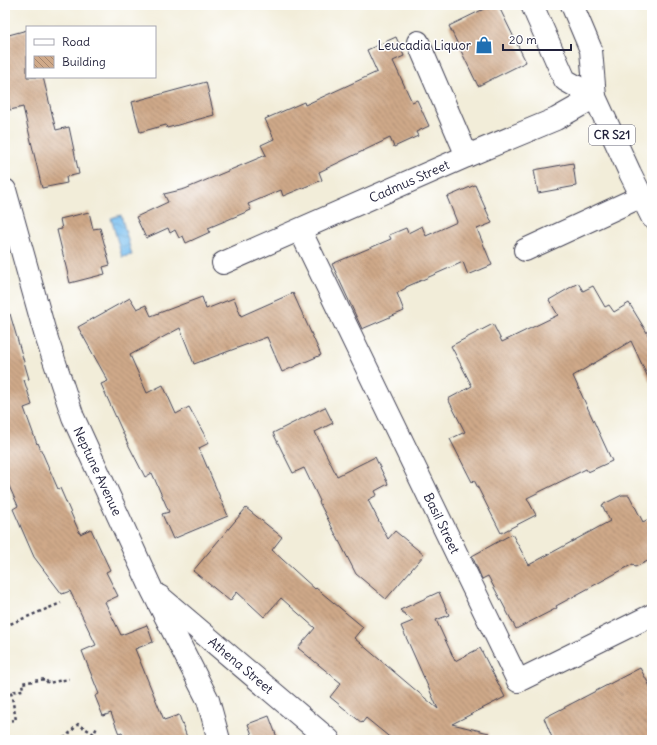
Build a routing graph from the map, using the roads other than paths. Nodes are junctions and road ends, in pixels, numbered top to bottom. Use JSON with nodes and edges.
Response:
{"nodes":[{"id":1,"x":532,"y":5,"type":"edge"},
{"id":2,"x":572,"y":5,"type":"edge"},
{"id":3,"x":418,"y":42,"type":"dead end"},
{"id":4,"x":595,"y":97,"type":"junction"},
{"id":5,"x":467,"y":156,"type":"junction"},
{"id":6,"x":5,"y":190,"type":"edge"},
{"id":7,"x":642,"y":196,"type":"junction"},
{"id":8,"x":652,"y":217,"type":"edge"},
{"id":9,"x":300,"y":230,"type":"junction"},
{"id":10,"x":525,"y":250,"type":"dead end"},
{"id":11,"x":222,"y":263,"type":"dead end"},
{"id":12,"x":152,"y":590,"type":"junction"},
{"id":13,"x":652,"y":615,"type":"edge"},
{"id":14,"x":219,"y":740,"type":"edge"},
{"id":15,"x":329,"y":740,"type":"edge"}],
"edges":[{"from":1,"to":4,"type":"street"},
{"from":2,"to":4,"type":"street","number":"CR S21"},
{"from":3,"to":5,"type":"street"},
{"from":4,"to":5,"type":"street","name":"Cadmus Street"},
{"from":4,"to":7,"type":"street","number":"CR S21"},
{"from":5,"to":9,"type":"street","name":"Cadmus Street"},
{"from":6,"to":12,"type":"street","name":"Neptune Avenue"},
{"from":7,"to":8,"type":"street","number":"CR S21"},
{"from":7,"to":10,"type":"street"},
{"from":9,"to":11,"type":"street","name":"Cadmus Street"},
{"from":9,"to":13,"type":"street","name":"Basil Street"},
{"from":12,"to":14,"type":"street","name":"Neptune Avenue"},
{"from":12,"to":15,"type":"street","name":"Athena Street"}]}
